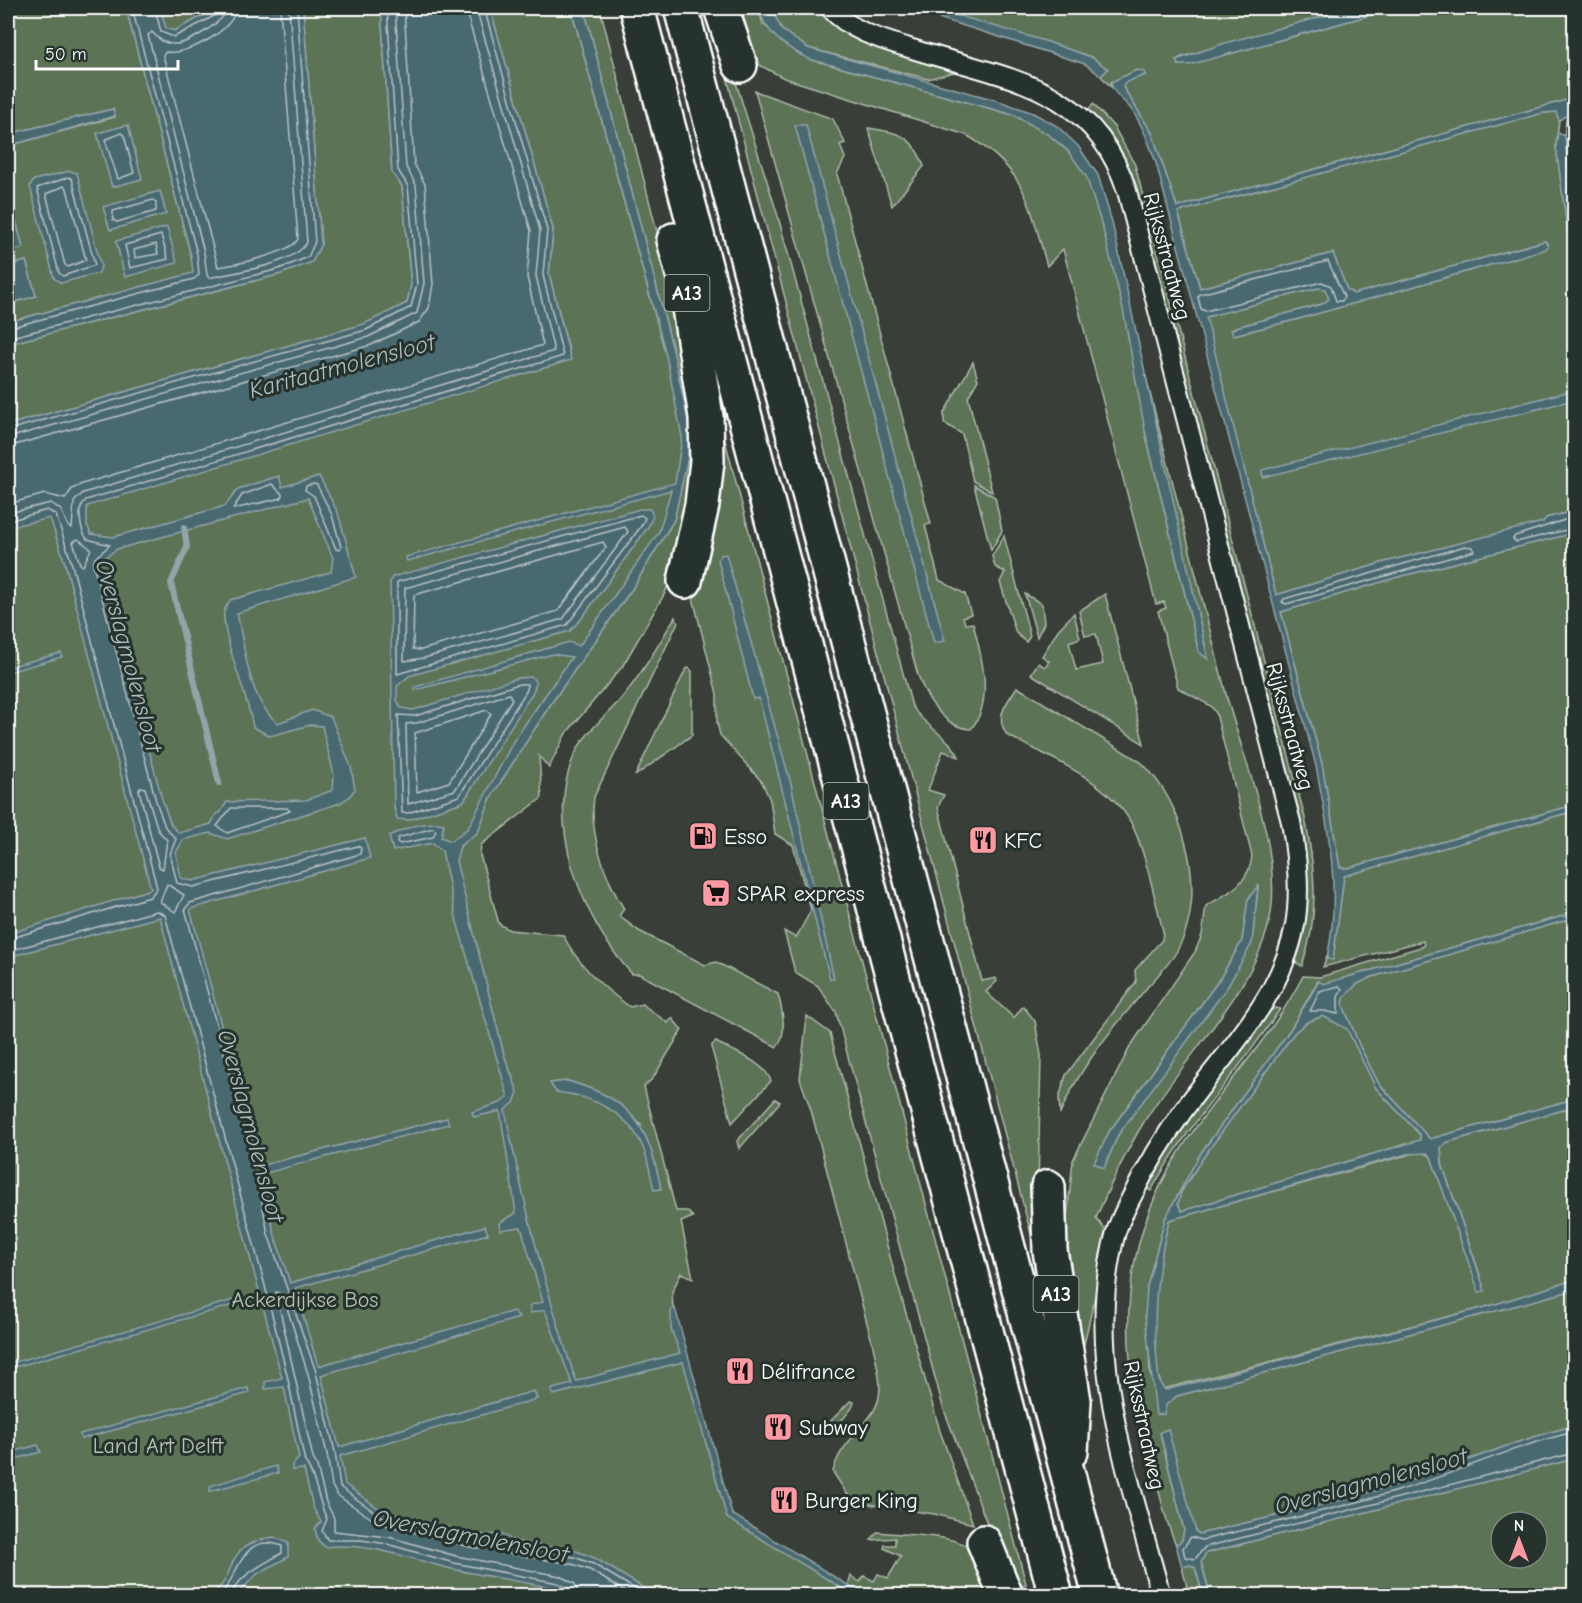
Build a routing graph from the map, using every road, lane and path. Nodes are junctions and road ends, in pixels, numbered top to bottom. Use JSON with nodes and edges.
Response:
{"nodes":[{"id":1,"x":636,"y":8,"type":"edge"},
{"id":2,"x":681,"y":8,"type":"edge"},
{"id":3,"x":721,"y":8,"type":"edge"},
{"id":4,"x":830,"y":8,"type":"edge"},
{"id":5,"x":740,"y":64,"type":"dead end"},
{"id":6,"x":685,"y":581,"type":"dead end"},
{"id":7,"x":1048,"y":1187,"type":"dead end"},
{"id":8,"x":1069,"y":1477,"type":"junction"},
{"id":9,"x":984,"y":1542,"type":"dead end"},
{"id":10,"x":1003,"y":1588,"type":"edge"},
{"id":11,"x":1056,"y":1596,"type":"edge"},
{"id":12,"x":1100,"y":1596,"type":"edge"},
{"id":13,"x":1161,"y":1596,"type":"edge"}],
"edges":[{"from":1,"to":6,"type":"highway","number":"A13"},
{"from":1,"to":11,"type":"highway","number":"A13"},
{"from":2,"to":8,"type":"highway","number":"A13"},
{"from":3,"to":5,"type":"highway"},
{"from":4,"to":13,"type":"street","name":"Rijksstraatweg"},
{"from":7,"to":8,"type":"highway","number":"A13"},
{"from":8,"to":12,"type":"highway","number":"A13"},
{"from":9,"to":10,"type":"highway"}]}
